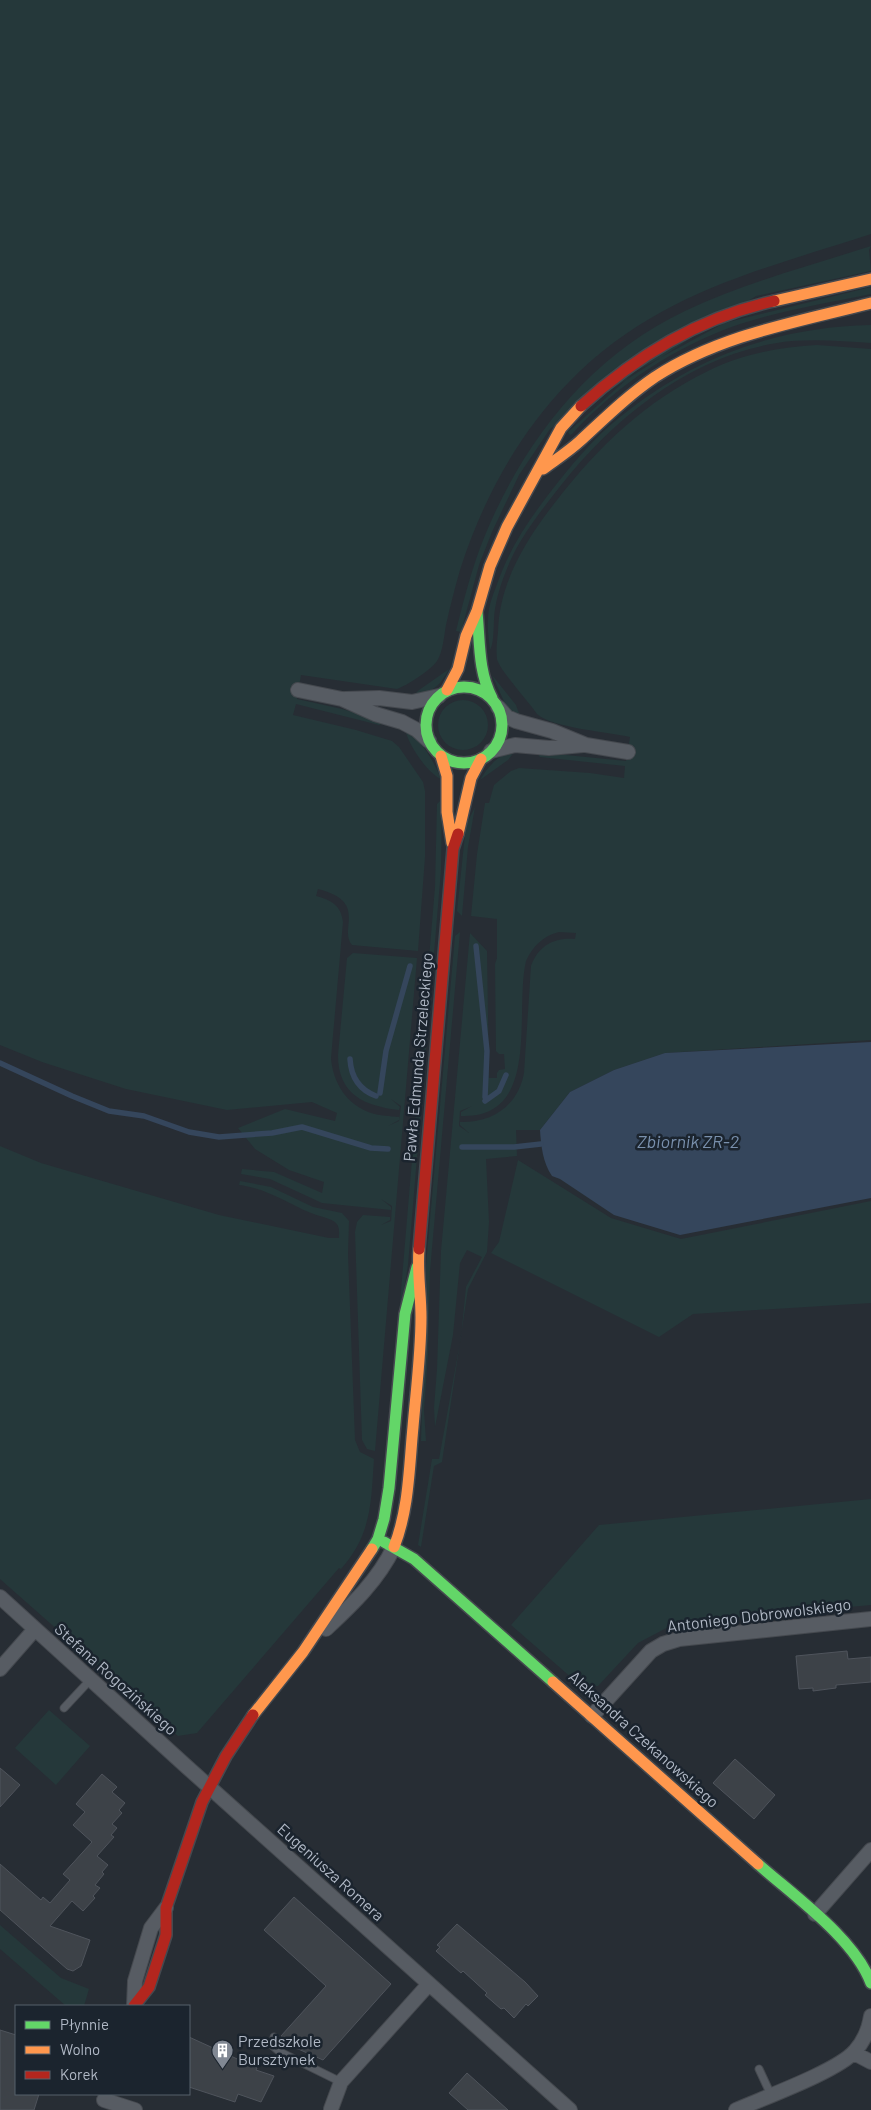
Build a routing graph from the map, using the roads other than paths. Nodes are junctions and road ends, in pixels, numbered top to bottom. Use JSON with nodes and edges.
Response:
{"nodes":[{"id":1,"x":871,"y":279,"type":"edge"},
{"id":2,"x":871,"y":303,"type":"edge"},
{"id":3,"x":831,"y":314,"type":"junction"},
{"id":4,"x":863,"y":316,"type":"dead end"},
{"id":5,"x":538,"y":473,"type":"junction"},
{"id":6,"x":477,"y":611,"type":"junction"},
{"id":7,"x":298,"y":690,"type":"dead end"},
{"id":8,"x":443,"y":693,"type":"junction"},
{"id":9,"x":342,"y":699,"type":"junction"},
{"id":10,"x":495,"y":703,"type":"junction"},
{"id":11,"x":429,"y":741,"type":"junction"},
{"id":12,"x":586,"y":745,"type":"junction"},
{"id":13,"x":628,"y":752,"type":"dead end"},
{"id":14,"x":486,"y":755,"type":"junction"},
{"id":15,"x":442,"y":756,"type":"junction"},
{"id":16,"x":453,"y":849,"type":"junction"},
{"id":17,"x":417,"y":1267,"type":"junction"},
{"id":18,"x":378,"y":1539,"type":"junction"},
{"id":19,"x":394,"y":1547,"type":"junction"},
{"id":20,"x":0,"y":1596,"type":"edge"},
{"id":21,"x":871,"y":1620,"type":"edge"},
{"id":22,"x":35,"y":1629,"type":"junction"},
{"id":23,"x":302,"y":1652,"type":"junction"},
{"id":24,"x":0,"y":1669,"type":"edge"},
{"id":25,"x":91,"y":1679,"type":"junction"},
{"id":26,"x":64,"y":1708,"type":"dead end"},
{"id":27,"x":592,"y":1716,"type":"junction"},
{"id":28,"x":209,"y":1787,"type":"junction"},
{"id":29,"x":871,"y":1850,"type":"edge"},
{"id":30,"x":166,"y":1908,"type":"joint"},
{"id":31,"x":815,"y":1914,"type":"junction"},
{"id":32,"x":871,"y":1982,"type":"edge"},
{"id":33,"x":429,"y":1984,"type":"junction"},
{"id":34,"x":134,"y":2005,"type":"edge"},
{"id":35,"x":871,"y":2016,"type":"edge"},
{"id":36,"x":274,"y":2036,"type":"dead end"},
{"id":37,"x":854,"y":2053,"type":"junction"},
{"id":38,"x":871,"y":2062,"type":"edge"},
{"id":39,"x":759,"y":2069,"type":"dead end"},
{"id":40,"x":341,"y":2082,"type":"junction"},
{"id":41,"x":771,"y":2095,"type":"junction"},
{"id":42,"x":102,"y":2104,"type":"edge"},
{"id":43,"x":331,"y":2109,"type":"edge"},
{"id":44,"x":134,"y":2110,"type":"edge"},
{"id":45,"x":570,"y":2110,"type":"edge"},
{"id":46,"x":736,"y":2110,"type":"edge"}],
"edges":[{"from":1,"to":5,"type":"main road"},
{"from":2,"to":3,"type":"main road"},
{"from":3,"to":4,"type":"main road"},
{"from":3,"to":5,"type":"main road"},
{"from":5,"to":6,"type":"main road"},
{"from":6,"to":8,"type":"main road"},
{"from":6,"to":10,"type":"main road"},
{"from":7,"to":9,"type":"street"},
{"from":8,"to":9,"type":"street"},
{"from":8,"to":10,"type":"main road"},
{"from":8,"to":11,"type":"main road"},
{"from":9,"to":11,"type":"street"},
{"from":10,"to":12,"type":"street"},
{"from":10,"to":14,"type":"main road"},
{"from":11,"to":15,"type":"main road"},
{"from":12,"to":13,"type":"street"},
{"from":12,"to":14,"type":"street"},
{"from":14,"to":15,"type":"main road"},
{"from":14,"to":16,"type":"main road","name":"Pawła Edmunda Strzeleckiego"},
{"from":15,"to":16,"type":"main road","name":"Pawła Edmunda Strzeleckiego"},
{"from":16,"to":17,"type":"main road","name":"Pawła Edmunda Strzeleckiego"},
{"from":17,"to":18,"type":"main road","name":"Pawła Edmunda Strzeleckiego"},
{"from":17,"to":19,"type":"main road","name":"Pawła Edmunda Strzeleckiego"},
{"from":18,"to":19,"type":"main road","name":"Aleksandra Czekanowskiego"},
{"from":18,"to":23,"type":"main road","name":"Pawła Edmunda Strzeleckiego"},
{"from":19,"to":23,"type":"street","name":"Pawła Edmunda Strzeleckiego"},
{"from":19,"to":27,"type":"main road","name":"Aleksandra Czekanowskiego"},
{"from":20,"to":22,"type":"street","name":"Stefana Rogozińskiego"},
{"from":21,"to":27,"type":"street","name":"Antoniego Dobrowolskiego"},
{"from":22,"to":24,"type":"street"},
{"from":22,"to":25,"type":"street","name":"Stefana Rogozińskiego"},
{"from":23,"to":28,"type":"main road","name":"Pawła Edmunda Strzeleckiego"},
{"from":25,"to":26,"type":"lane"},
{"from":25,"to":28,"type":"street","name":"Stefana Rogozińskiego"},
{"from":27,"to":31,"type":"main road","name":"Aleksandra Czekanowskiego"},
{"from":28,"to":30,"type":"main road","name":"Pawła Edmunda Strzeleckiego"},
{"from":28,"to":33,"type":"street","name":"Eugeniusza Romera"},
{"from":29,"to":31,"type":"street"},
{"from":30,"to":34,"type":"street","name":"Pawła Edmunda Strzeleckiego"},
{"from":31,"to":32,"type":"main road","name":"Aleksandra Czekanowskiego"},
{"from":33,"to":40,"type":"street"},
{"from":33,"to":45,"type":"street","name":"Eugeniusza Romera"},
{"from":35,"to":37,"type":"street"},
{"from":36,"to":40,"type":"lane"},
{"from":37,"to":38,"type":"street"},
{"from":37,"to":41,"type":"street"},
{"from":39,"to":41,"type":"lane"},
{"from":40,"to":43,"type":"street"},
{"from":41,"to":46,"type":"street"},
{"from":42,"to":44,"type":"street"}]}
